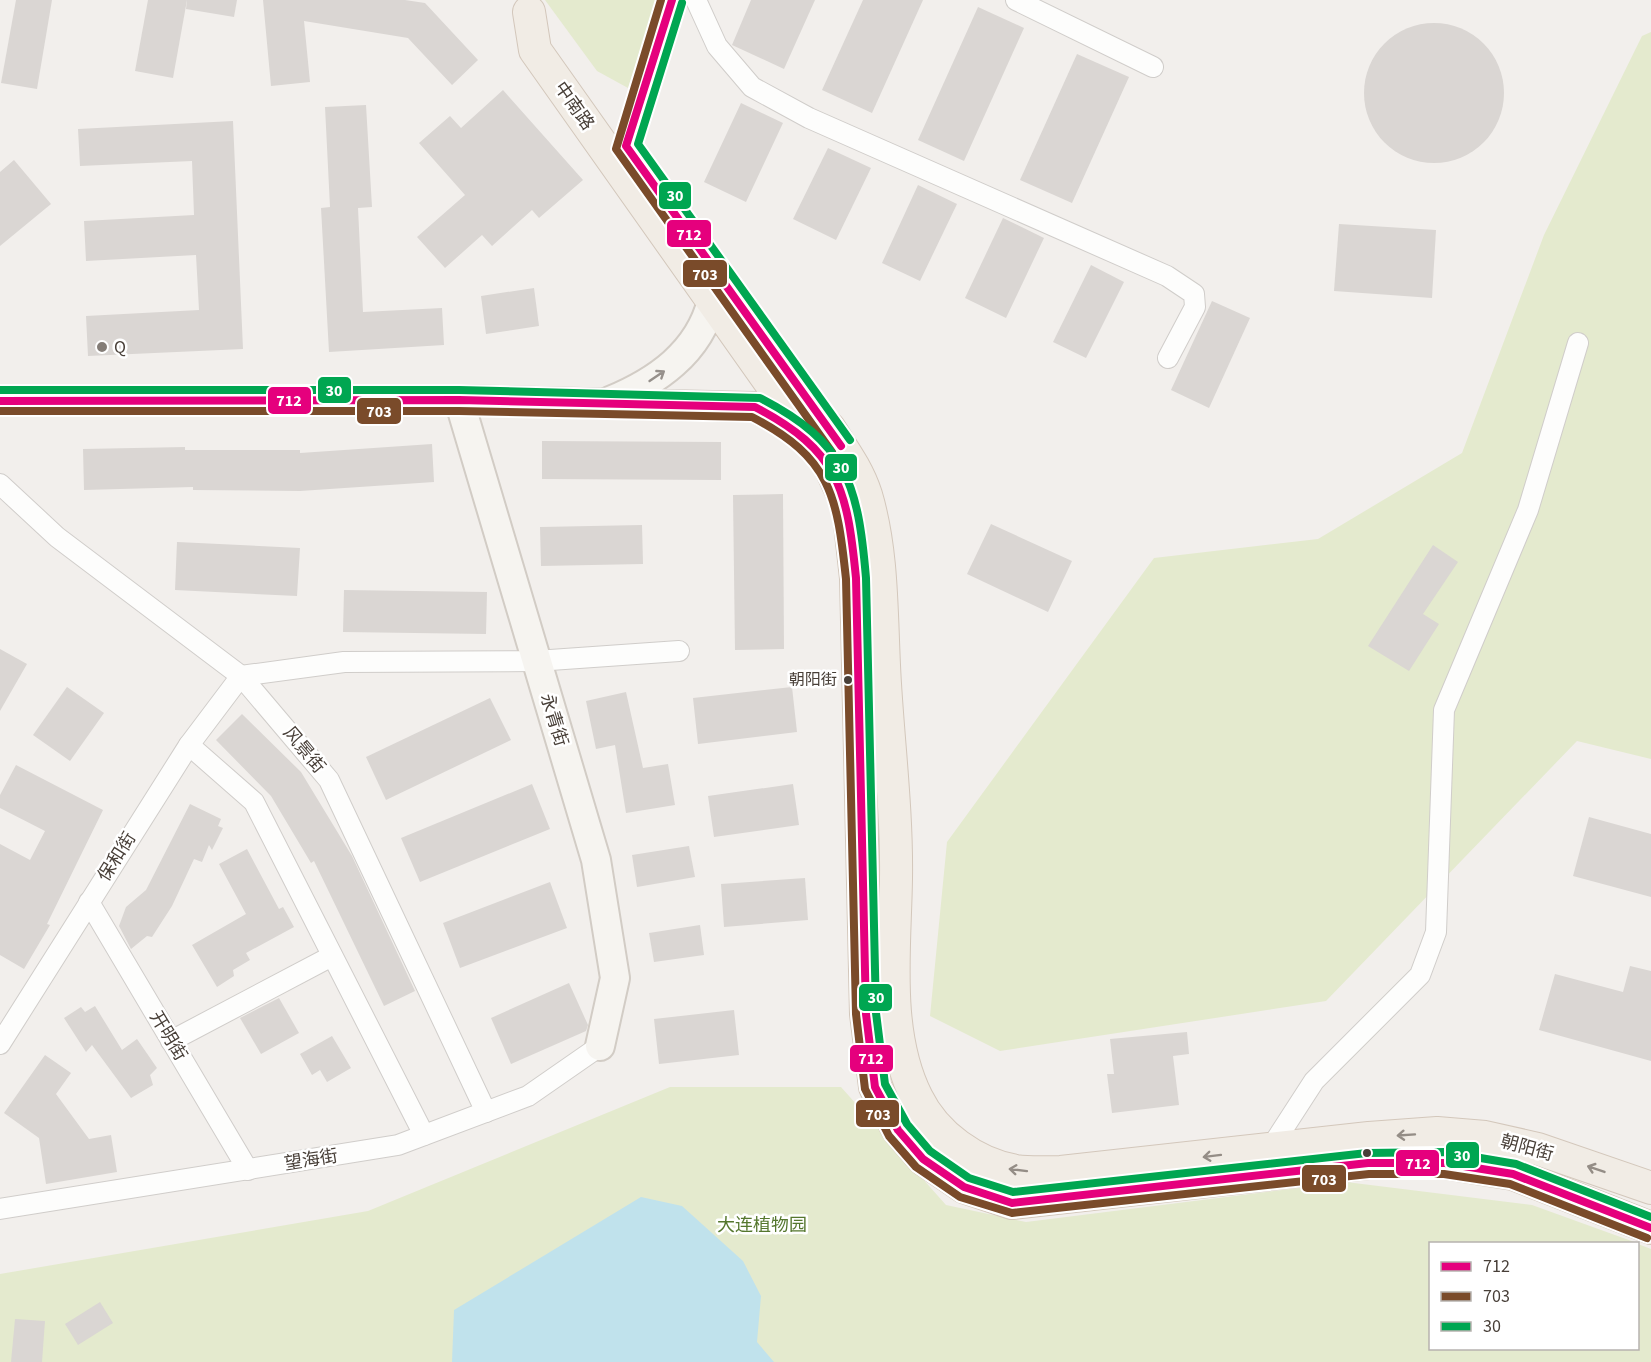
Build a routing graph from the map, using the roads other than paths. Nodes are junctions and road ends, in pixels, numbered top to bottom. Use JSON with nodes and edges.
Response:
{"nodes":[{"id":1,"x":672,"y":0,"type":"edge"},
{"id":2,"x":696,"y":0,"type":"edge"},
{"id":3,"x":1016,"y":0,"type":"edge"},
{"id":4,"x":521,"y":4,"type":"edge"},
{"id":5,"x":1153,"y":67,"type":"dead end"},
{"id":6,"x":626,"y":146,"type":"junction"},
{"id":7,"x":714,"y":269,"type":"junction"},
{"id":8,"x":712,"y":301,"type":"junction"},
{"id":9,"x":1578,"y":343,"type":"dead end"},
{"id":10,"x":1168,"y":358,"type":"dead end"},
{"id":11,"x":459,"y":400,"type":"junction"},
{"id":12,"x":0,"y":401,"type":"edge"},
{"id":13,"x":606,"y":403,"type":"junction"},
{"id":14,"x":815,"y":446,"type":"junction"},
{"id":15,"x":0,"y":484,"type":"edge"},
{"id":16,"x":678,"y":651,"type":"dead end"},
{"id":17,"x":536,"y":661,"type":"junction"},
{"id":18,"x":241,"y":676,"type":"junction"},
{"id":19,"x":189,"y":745,"type":"junction"},
{"id":20,"x":89,"y":902,"type":"junction"},
{"id":21,"x":332,"y":956,"type":"junction"},
{"id":22,"x":171,"y":1041,"type":"junction"},
{"id":23,"x":0,"y":1044,"type":"edge"},
{"id":24,"x":600,"y":1046,"type":"joint"},
{"id":25,"x":486,"y":1112,"type":"junction"},
{"id":26,"x":424,"y":1135,"type":"junction"},
{"id":27,"x":1270,"y":1149,"type":"junction"},
{"id":28,"x":248,"y":1170,"type":"junction"},
{"id":29,"x":1651,"y":1188,"type":"edge"},
{"id":30,"x":0,"y":1209,"type":"edge"},
{"id":31,"x":1651,"y":1228,"type":"edge"}],
"edges":[{"from":1,"to":6,"type":"street"},
{"from":2,"to":10,"type":"street"},
{"from":3,"to":5,"type":"street"},
{"from":4,"to":6,"type":"main road","name":"朝阳街"},
{"from":4,"to":8,"type":"main road","name":"中南路"},
{"from":6,"to":7,"type":"main road","name":"朝阳街"},
{"from":7,"to":8,"type":"main road"},
{"from":27,"to":7,"type":"main road","name":"朝阳街","one_way":true},
{"from":13,"to":8,"type":"main road","one_way":true},
{"from":8,"to":14,"type":"main road","name":"中南路"},
{"from":9,"to":27,"type":"street"},
{"from":11,"to":12,"type":"main road"},
{"from":11,"to":13,"type":"main road"},
{"from":11,"to":17,"type":"main road","name":"永青街"},
{"from":13,"to":14,"type":"main road"},
{"from":14,"to":31,"type":"main road","name":"中南路"},
{"from":15,"to":18,"type":"street","name":"风景街"},
{"from":16,"to":17,"type":"street"},
{"from":17,"to":18,"type":"street"},
{"from":17,"to":24,"type":"main road","name":"永青街"},
{"from":18,"to":19,"type":"street","name":"保和街"},
{"from":18,"to":25,"type":"street","name":"风景街"},
{"from":19,"to":20,"type":"street","name":"保和街"},
{"from":19,"to":21,"type":"street"},
{"from":20,"to":22,"type":"street","name":"开明街"},
{"from":20,"to":23,"type":"street","name":"保和街"},
{"from":21,"to":22,"type":"street"},
{"from":21,"to":26,"type":"street"},
{"from":22,"to":28,"type":"street","name":"开明街"},
{"from":24,"to":25,"type":"street","name":"望海街"},
{"from":25,"to":26,"type":"street","name":"望海街"},
{"from":26,"to":28,"type":"street","name":"望海街"},
{"from":29,"to":27,"type":"main road","name":"朝阳街","one_way":true},
{"from":28,"to":30,"type":"street","name":"望海街"}]}
